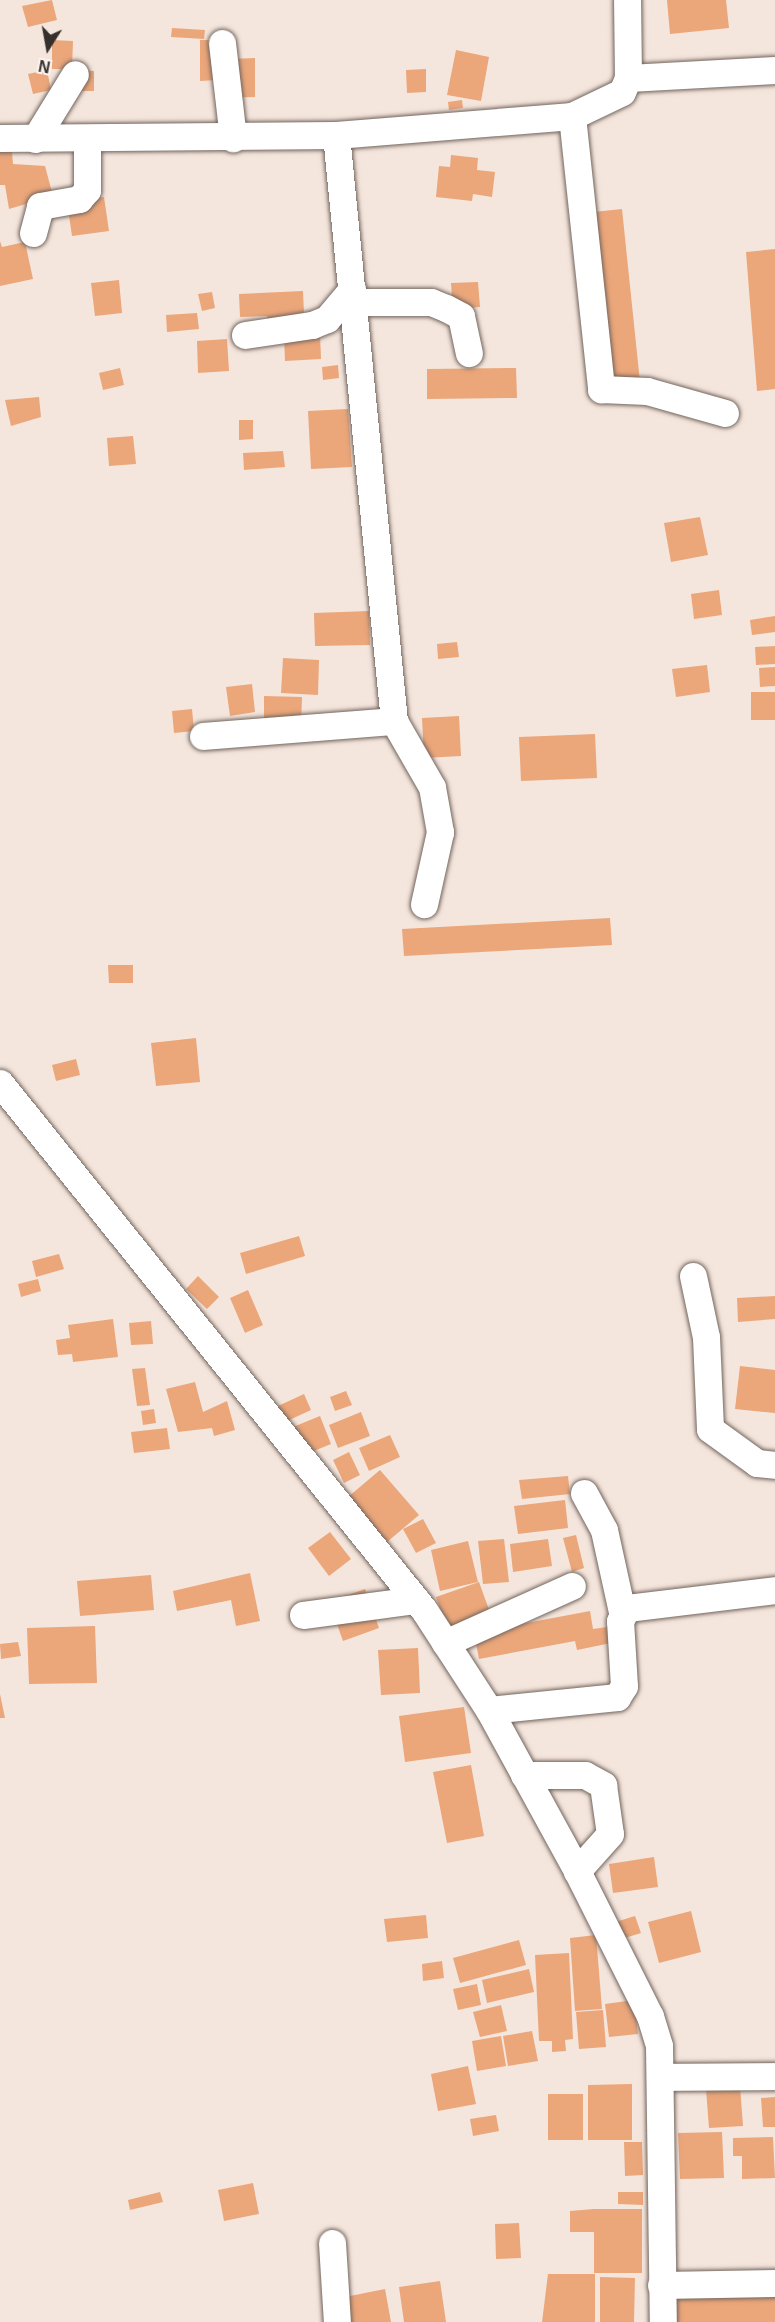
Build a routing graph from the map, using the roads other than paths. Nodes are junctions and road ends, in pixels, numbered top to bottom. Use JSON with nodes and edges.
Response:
{"nodes":[{"id":1,"x":627,"y":0,"type":"edge"},
{"id":2,"x":222,"y":43,"type":"dead end"},
{"id":3,"x":775,"y":70,"type":"edge"},
{"id":4,"x":75,"y":74,"type":"dead end"},
{"id":5,"x":628,"y":78,"type":"junction"},
{"id":6,"x":572,"y":116,"type":"junction"},
{"id":7,"x":336,"y":135,"type":"junction"},
{"id":8,"x":0,"y":138,"type":"edge"},
{"id":9,"x":233,"y":138,"type":"junction"},
{"id":10,"x":35,"y":139,"type":"junction"},
{"id":11,"x":87,"y":140,"type":"junction"},
{"id":12,"x":33,"y":233,"type":"dead end"},
{"id":13,"x":353,"y":295,"type":"junction"},
{"id":14,"x":245,"y":335,"type":"dead end"},
{"id":15,"x":469,"y":353,"type":"dead end"},
{"id":16,"x":725,"y":413,"type":"dead end"},
{"id":17,"x":394,"y":721,"type":"junction"},
{"id":18,"x":204,"y":736,"type":"dead end"},
{"id":19,"x":424,"y":904,"type":"dead end"},
{"id":20,"x":0,"y":1083,"type":"edge"},
{"id":21,"x":693,"y":1276,"type":"dead end"},
{"id":22,"x":775,"y":1465,"type":"edge"},
{"id":23,"x":584,"y":1493,"type":"dead end"},
{"id":24,"x":572,"y":1586,"type":"dead end"},
{"id":25,"x":775,"y":1590,"type":"edge"},
{"id":26,"x":416,"y":1600,"type":"junction"},
{"id":27,"x":622,"y":1612,"type":"junction"},
{"id":28,"x":303,"y":1615,"type":"dead end"},
{"id":29,"x":445,"y":1643,"type":"junction"},
{"id":30,"x":489,"y":1710,"type":"junction"},
{"id":31,"x":524,"y":1775,"type":"junction"},
{"id":32,"x":577,"y":1871,"type":"junction"},
{"id":33,"x":775,"y":2076,"type":"edge"},
{"id":34,"x":660,"y":2077,"type":"junction"},
{"id":35,"x":332,"y":2243,"type":"dead end"},
{"id":36,"x":775,"y":2283,"type":"edge"},
{"id":37,"x":662,"y":2285,"type":"junction"},
{"id":38,"x":337,"y":2322,"type":"edge"},
{"id":39,"x":663,"y":2322,"type":"edge"}],
"edges":[{"from":1,"to":5,"type":"street"},
{"from":2,"to":9,"type":"street"},
{"from":3,"to":5,"type":"street"},
{"from":4,"to":10,"type":"street"},
{"from":5,"to":6,"type":"street"},
{"from":6,"to":7,"type":"street"},
{"from":6,"to":16,"type":"street"},
{"from":7,"to":9,"type":"street"},
{"from":7,"to":13,"type":"street"},
{"from":8,"to":10,"type":"street"},
{"from":9,"to":11,"type":"street"},
{"from":10,"to":11,"type":"street"},
{"from":11,"to":12,"type":"street"},
{"from":13,"to":14,"type":"street"},
{"from":13,"to":15,"type":"street"},
{"from":13,"to":17,"type":"street"},
{"from":17,"to":18,"type":"street"},
{"from":17,"to":19,"type":"street"},
{"from":20,"to":26,"type":"street"},
{"from":21,"to":22,"type":"street"},
{"from":23,"to":27,"type":"street"},
{"from":24,"to":29,"type":"street"},
{"from":25,"to":27,"type":"street"},
{"from":26,"to":28,"type":"street"},
{"from":26,"to":29,"type":"street"},
{"from":27,"to":30,"type":"street"},
{"from":29,"to":30,"type":"street"},
{"from":30,"to":31,"type":"street"},
{"from":31,"to":32,"type":"street"},
{"from":31,"to":32,"type":"street"},
{"from":32,"to":34,"type":"street"},
{"from":33,"to":34,"type":"street"},
{"from":34,"to":37,"type":"street"},
{"from":35,"to":38,"type":"street"},
{"from":36,"to":37,"type":"street"},
{"from":37,"to":39,"type":"street"}]}
